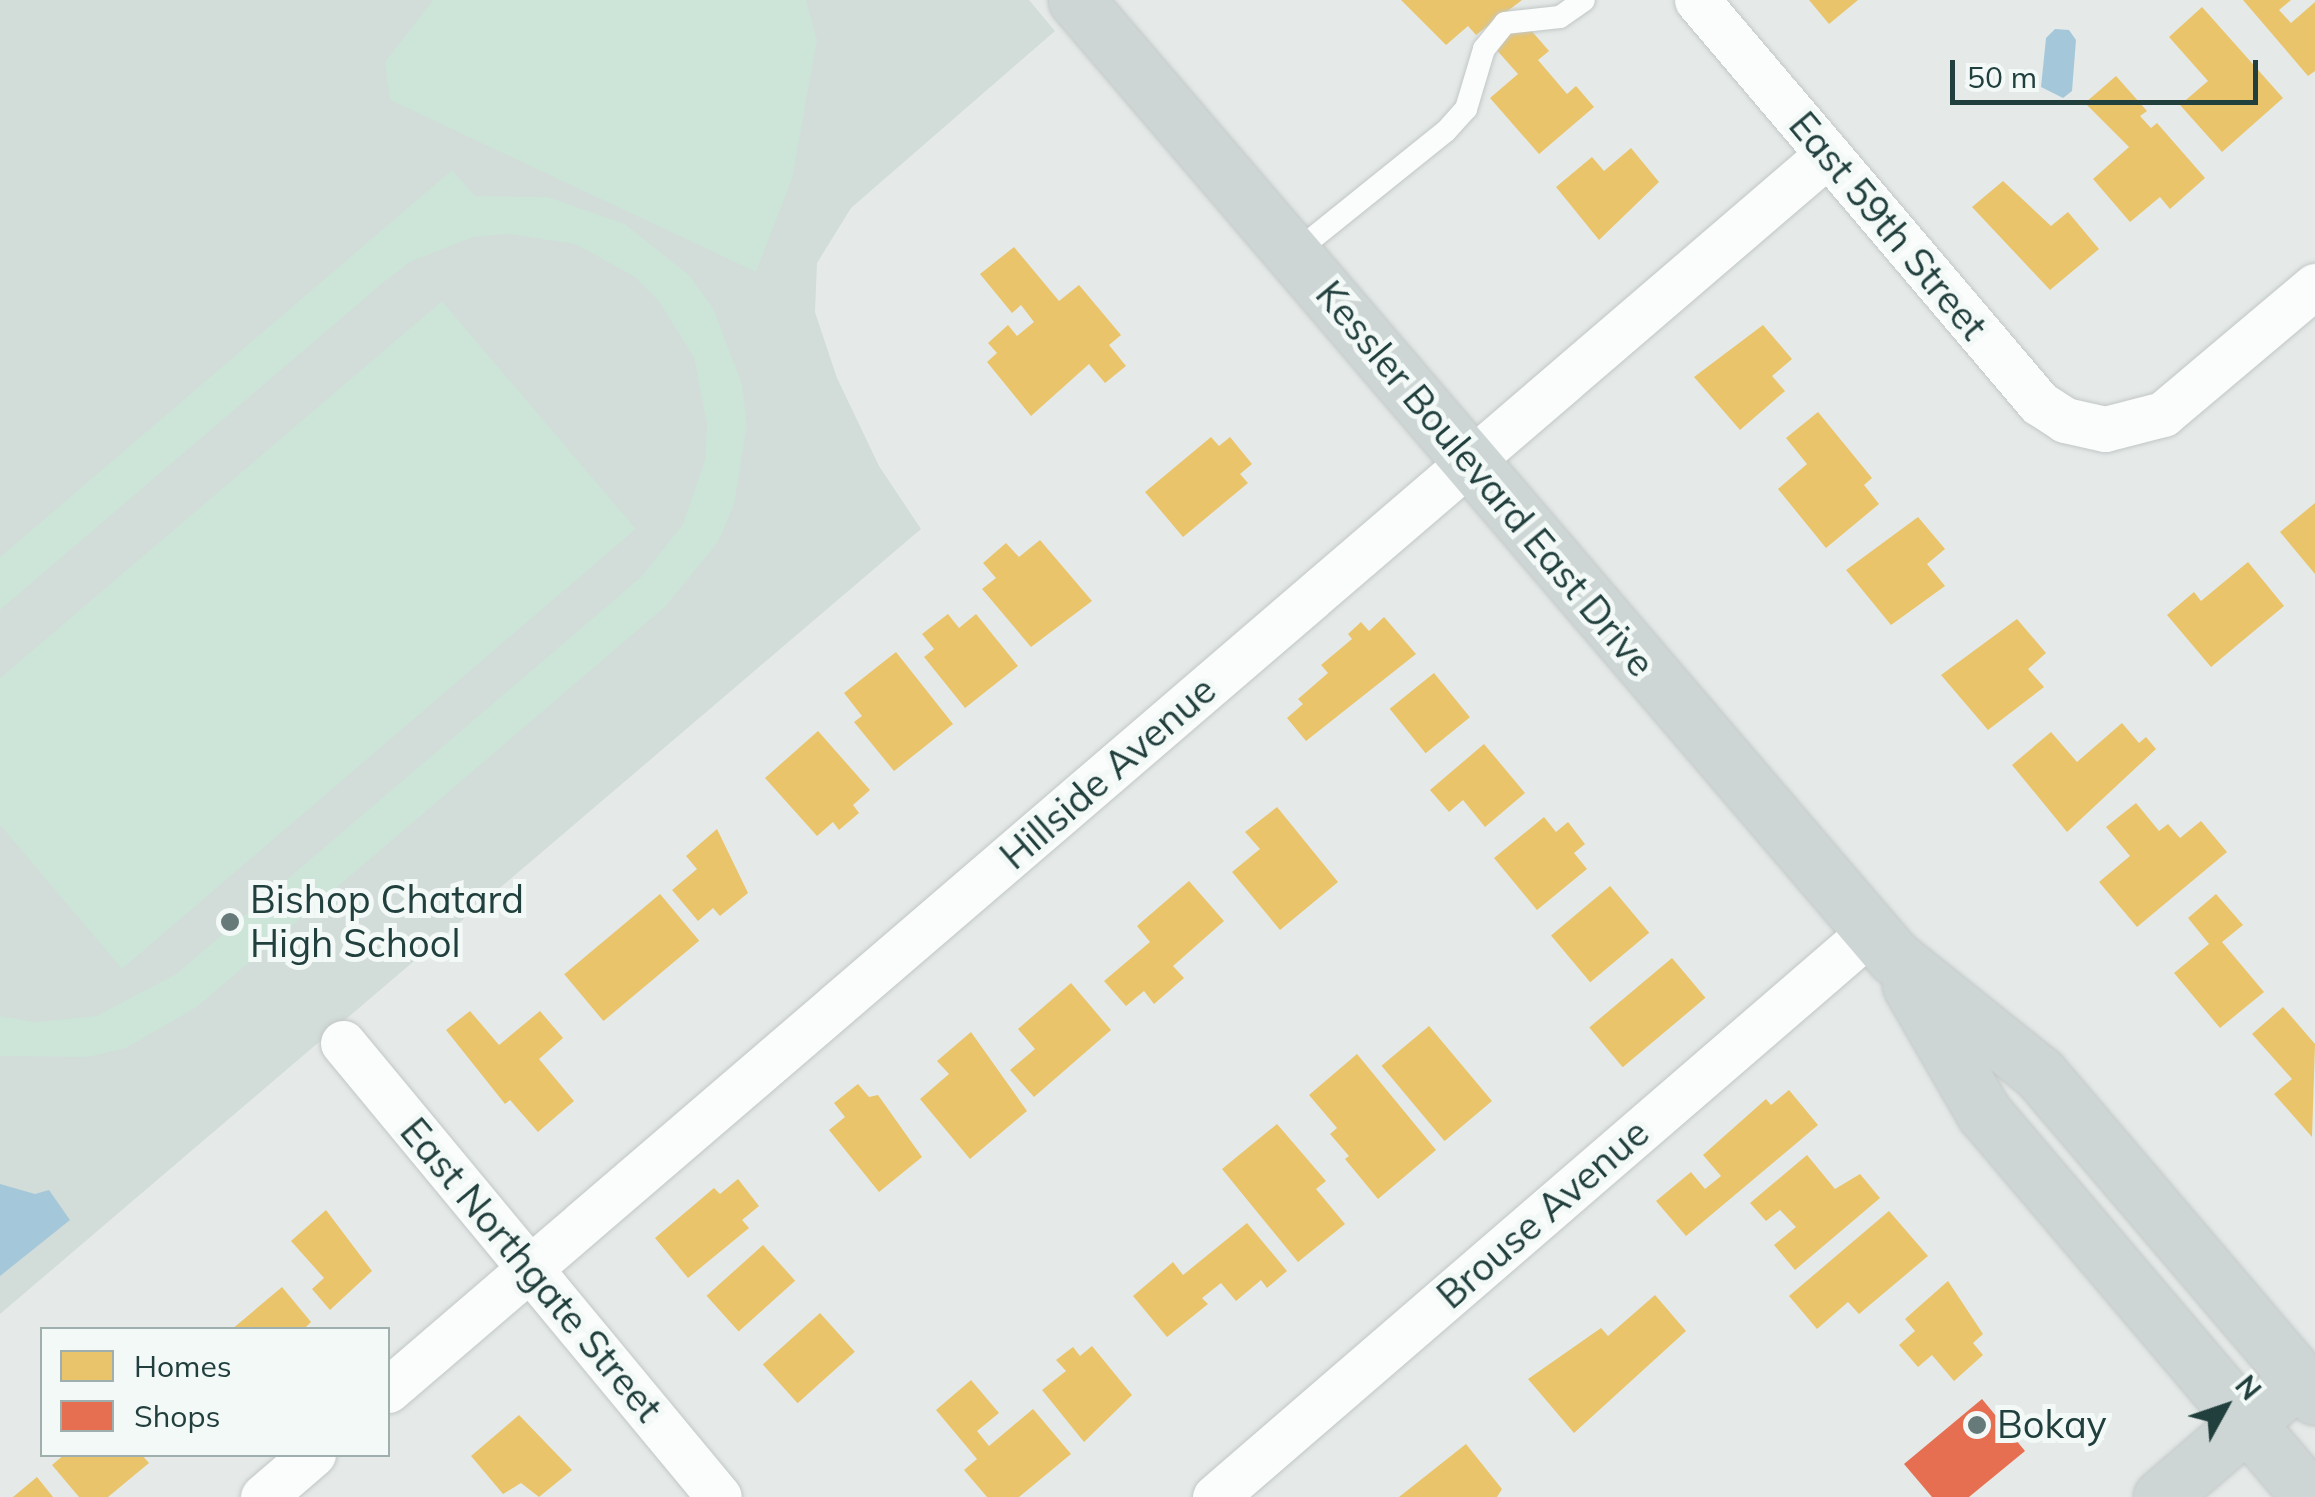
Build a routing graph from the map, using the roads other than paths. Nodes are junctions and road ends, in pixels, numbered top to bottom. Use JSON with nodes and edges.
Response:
{"nodes":[{"id":1,"x":1076,"y":0,"type":"edge"},
{"id":2,"x":1584,"y":0,"type":"edge"},
{"id":3,"x":1697,"y":0,"type":"edge"},
{"id":4,"x":1828,"y":155,"type":"junction"},
{"id":5,"x":1293,"y":254,"type":"junction"},
{"id":6,"x":2315,"y":286,"type":"edge"},
{"id":7,"x":1471,"y":463,"type":"junction"},
{"id":8,"x":1883,"y":944,"type":"junction"},
{"id":9,"x":343,"y":1043,"type":"dead end"},
{"id":10,"x":528,"y":1270,"type":"junction"},
{"id":11,"x":2310,"y":1380,"type":"edge"},
{"id":12,"x":390,"y":1388,"type":"edge"},
{"id":13,"x":2248,"y":1422,"type":"junction"},
{"id":14,"x":310,"y":1457,"type":"edge"},
{"id":15,"x":2306,"y":1491,"type":"edge"},
{"id":16,"x":263,"y":1497,"type":"edge"},
{"id":17,"x":719,"y":1497,"type":"edge"},
{"id":18,"x":1215,"y":1497,"type":"edge"},
{"id":19,"x":2161,"y":1497,"type":"edge"}],
"edges":[{"from":1,"to":5,"type":"main road","name":"Kessler Boulevard East Drive"},
{"from":2,"to":5,"type":"lane"},
{"from":3,"to":4,"type":"street","name":"East 59th Street"},
{"from":4,"to":6,"type":"street","name":"East 59th Street"},
{"from":4,"to":7,"type":"street","name":"Hillside Avenue"},
{"from":5,"to":7,"type":"main road","name":"Kessler Boulevard East Drive"},
{"from":7,"to":8,"type":"main road","name":"Kessler Boulevard East Drive"},
{"from":7,"to":10,"type":"street","name":"Hillside Avenue"},
{"from":8,"to":11,"type":"main road","name":"Kessler Boulevard East Drive"},
{"from":8,"to":13,"type":"main road","name":"Kessler Boulevard East Drive"},
{"from":8,"to":18,"type":"street","name":"Brouse Avenue"},
{"from":9,"to":10,"type":"street","name":"East Northgate Street"},
{"from":10,"to":12,"type":"street","name":"Hillside Avenue"},
{"from":10,"to":17,"type":"street","name":"East Northgate Street"},
{"from":11,"to":13,"type":"main road"},
{"from":13,"to":15,"type":"main road","name":"Kessler Boulevard East Drive"},
{"from":13,"to":19,"type":"main road"},
{"from":14,"to":16,"type":"street"}]}
